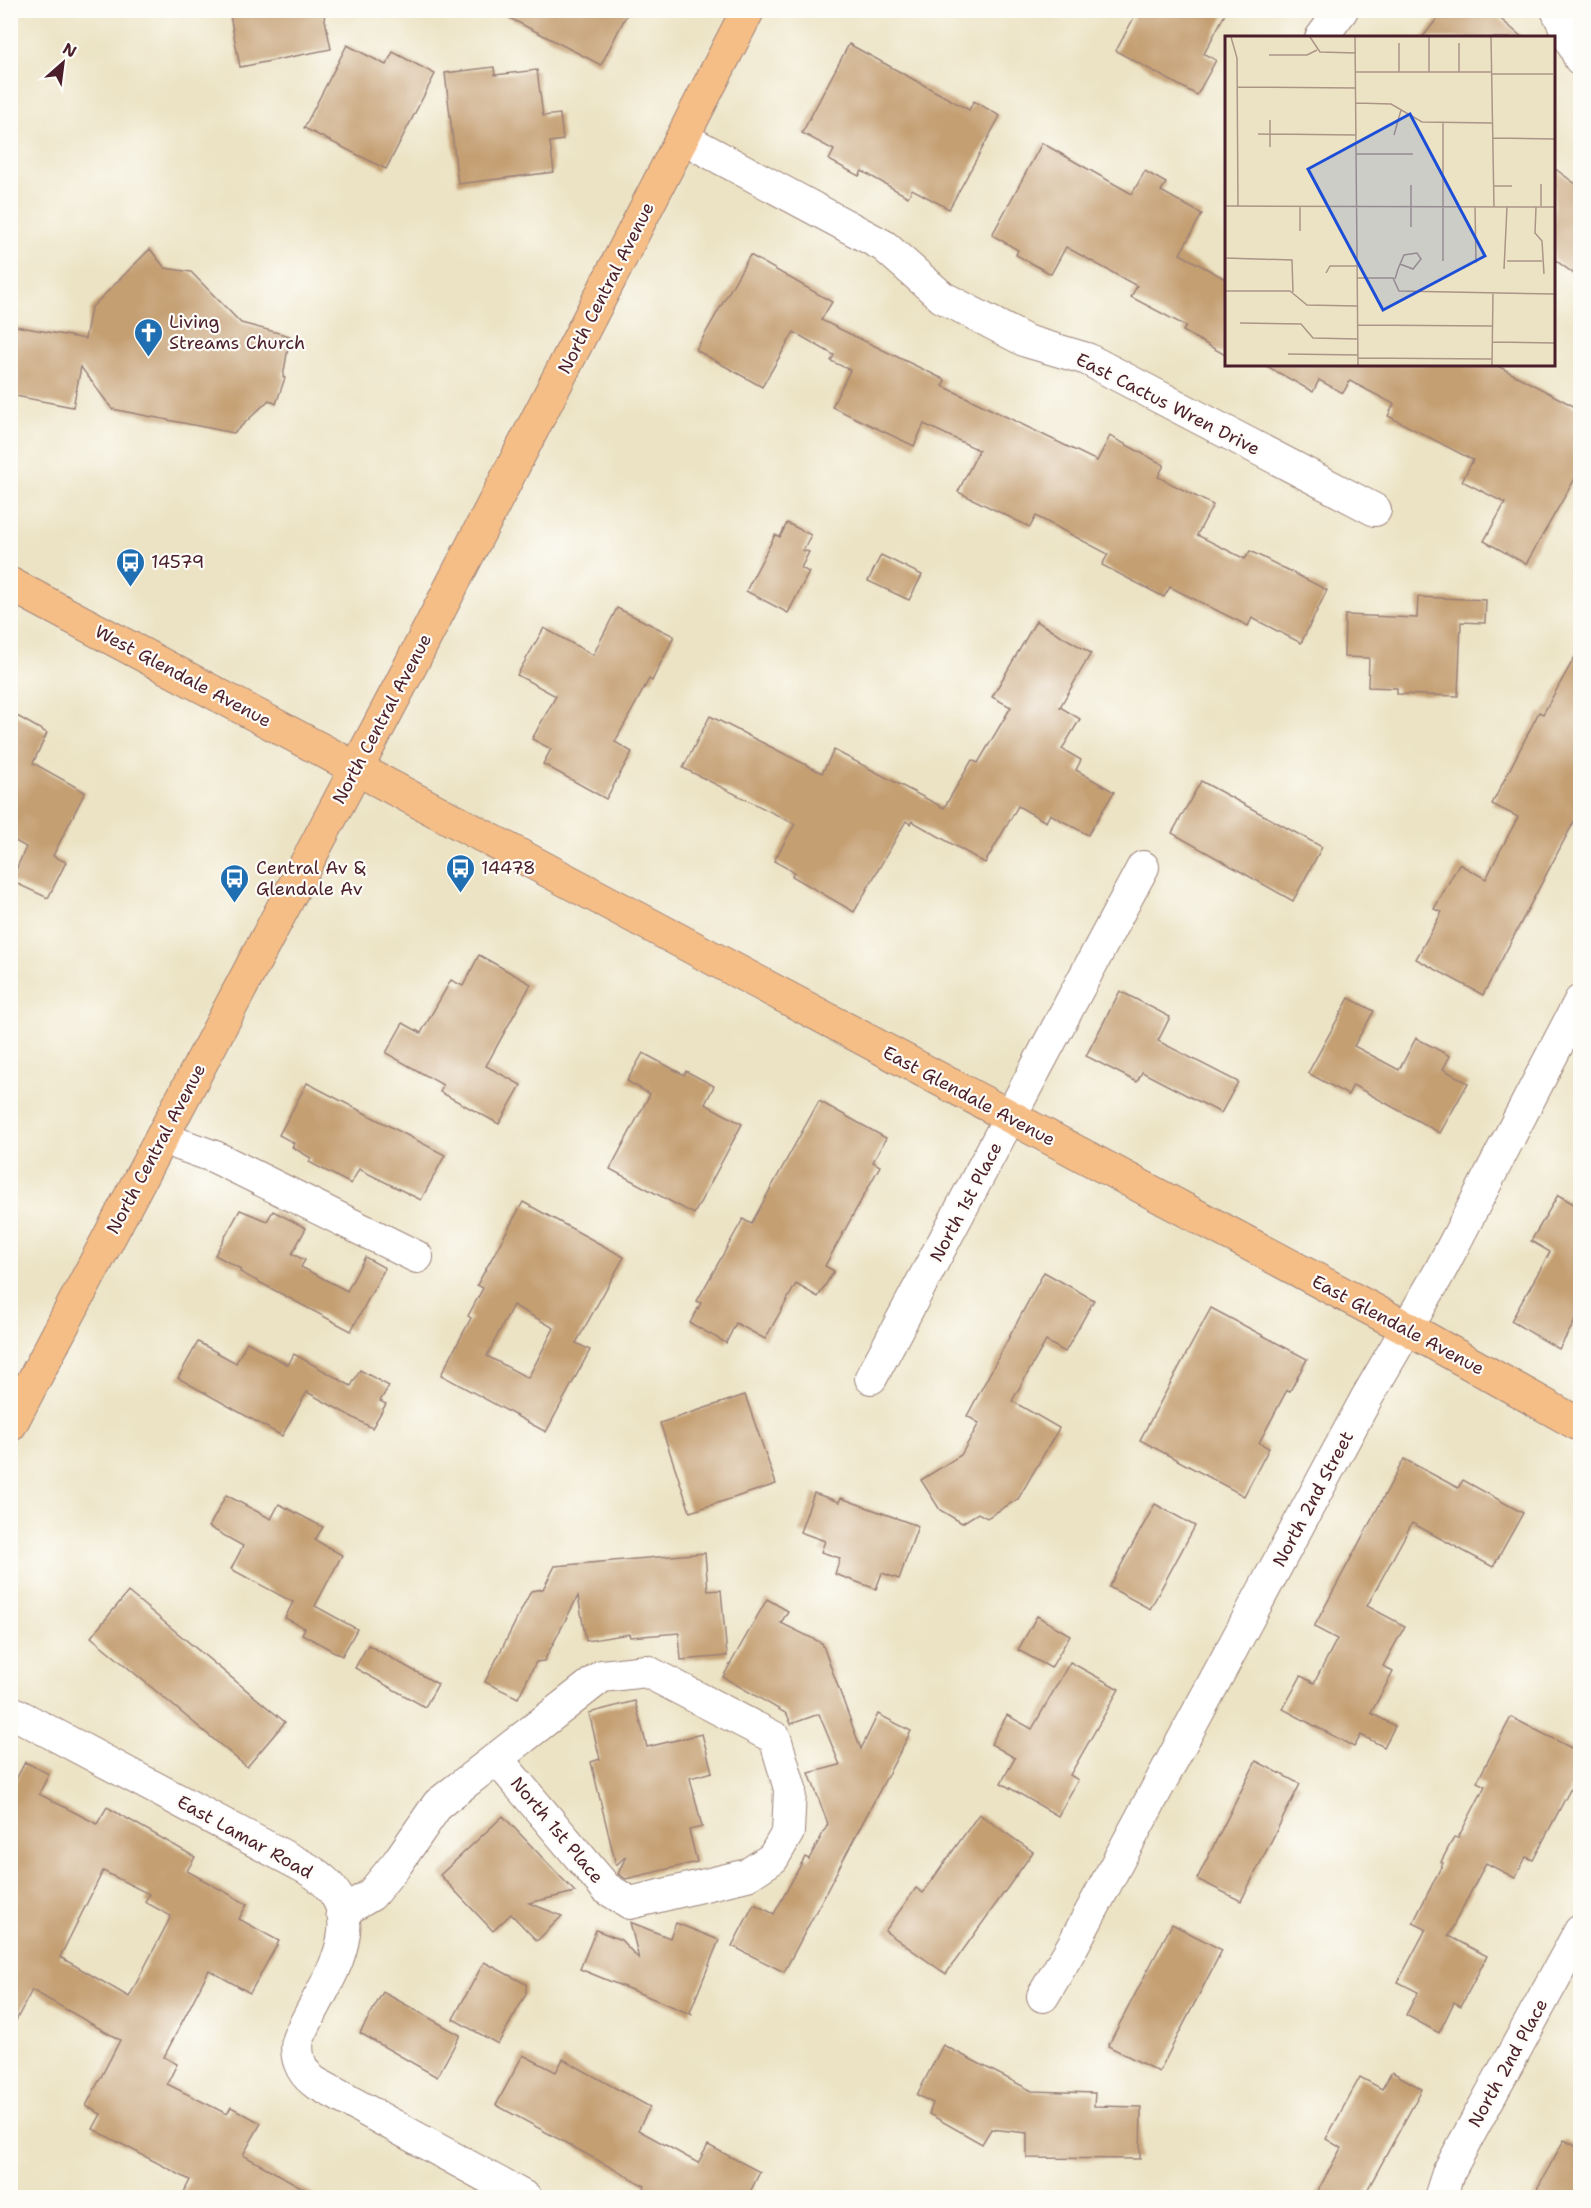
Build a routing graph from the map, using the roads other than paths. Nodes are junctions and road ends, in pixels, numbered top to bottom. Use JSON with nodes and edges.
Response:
{"nodes":[{"id":1,"x":748,"y":10,"type":"edge"},
{"id":2,"x":1342,"y":10,"type":"edge"},
{"id":3,"x":1557,"y":10,"type":"edge"},
{"id":4,"x":1322,"y":36,"type":"edge"},
{"id":5,"x":1578,"y":48,"type":"edge"},
{"id":6,"x":682,"y":138,"type":"junction"},
{"id":7,"x":1375,"y":510,"type":"dead end"},
{"id":8,"x":10,"y":584,"type":"edge"},
{"id":9,"x":356,"y":769,"type":"junction"},
{"id":10,"x":1143,"y":867,"type":"dead end"},
{"id":11,"x":1581,"y":1001,"type":"edge"},
{"id":12,"x":1011,"y":1119,"type":"junction"},
{"id":13,"x":162,"y":1138,"type":"junction"},
{"id":14,"x":417,"y":1257,"type":"dead end"},
{"id":15,"x":1407,"y":1328,"type":"junction"},
{"id":16,"x":872,"y":1378,"type":"dead end"},
{"id":17,"x":10,"y":1425,"type":"edge"},
{"id":18,"x":1581,"y":1425,"type":"edge"},
{"id":19,"x":10,"y":1710,"type":"edge"},
{"id":20,"x":496,"y":1759,"type":"junction"},
{"id":21,"x":342,"y":1912,"type":"junction"},
{"id":22,"x":1581,"y":1931,"type":"edge"},
{"id":23,"x":1043,"y":1996,"type":"dead end"},
{"id":24,"x":526,"y":2198,"type":"edge"},
{"id":25,"x":1440,"y":2198,"type":"edge"}],
"edges":[{"from":1,"to":6,"type":"main road","name":"North Central Avenue"},
{"from":2,"to":4,"type":"street"},
{"from":3,"to":5,"type":"street"},
{"from":6,"to":7,"type":"street","name":"East Cactus Wren Drive"},
{"from":6,"to":9,"type":"main road","name":"North Central Avenue"},
{"from":8,"to":9,"type":"main road","name":"West Glendale Avenue"},
{"from":9,"to":12,"type":"main road","name":"East Glendale Avenue"},
{"from":9,"to":13,"type":"main road","name":"North Central Avenue"},
{"from":10,"to":12,"type":"street","name":"North 1st Place"},
{"from":11,"to":15,"type":"street","name":"North 2nd Street"},
{"from":12,"to":15,"type":"main road","name":"East Glendale Avenue"},
{"from":12,"to":16,"type":"street","name":"North 1st Place"},
{"from":13,"to":14,"type":"street"},
{"from":13,"to":17,"type":"main road","name":"North Central Avenue"},
{"from":15,"to":18,"type":"main road","name":"East Glendale Avenue"},
{"from":15,"to":23,"type":"street","name":"North 2nd Street"},
{"from":19,"to":21,"type":"street","name":"East Lamar Road"},
{"from":20,"to":20,"type":"street","name":"North 1st Place"},
{"from":20,"to":21,"type":"street","name":"North 1st Place"},
{"from":21,"to":24,"type":"street","name":"East Lamar Road"},
{"from":22,"to":25,"type":"street","name":"North 2nd Place"}]}
